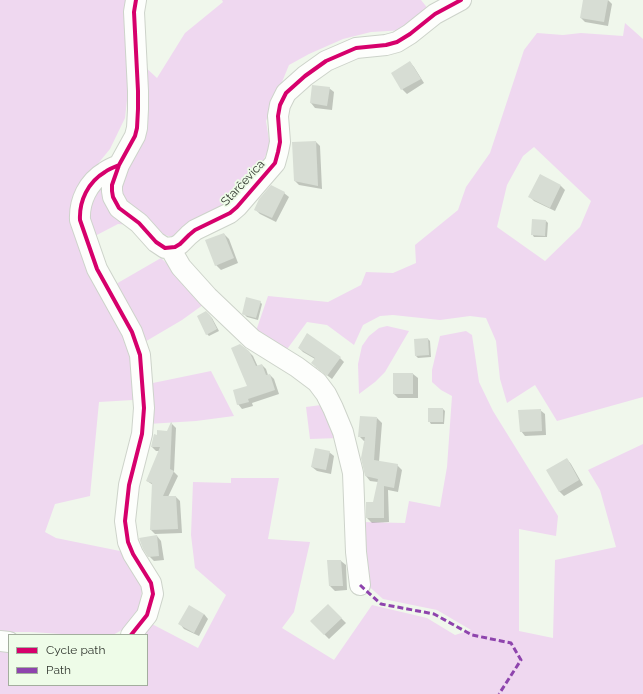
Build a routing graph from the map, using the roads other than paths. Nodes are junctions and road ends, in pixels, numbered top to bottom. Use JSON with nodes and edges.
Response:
{"nodes":[{"id":1,"x":136,"y":0,"type":"edge"},
{"id":2,"x":462,"y":0,"type":"edge"},
{"id":3,"x":119,"y":165,"type":"junction"},
{"id":4,"x":170,"y":248,"type":"junction"},
{"id":5,"x":360,"y":585,"type":"dead end"},
{"id":6,"x":132,"y":634,"type":"edge"}],
"edges":[{"from":1,"to":3,"type":"street"},
{"from":2,"to":4,"type":"street","name":"Starčevica"},
{"from":3,"to":4,"type":"street"},
{"from":3,"to":6,"type":"street"},
{"from":4,"to":5,"type":"street"}]}
